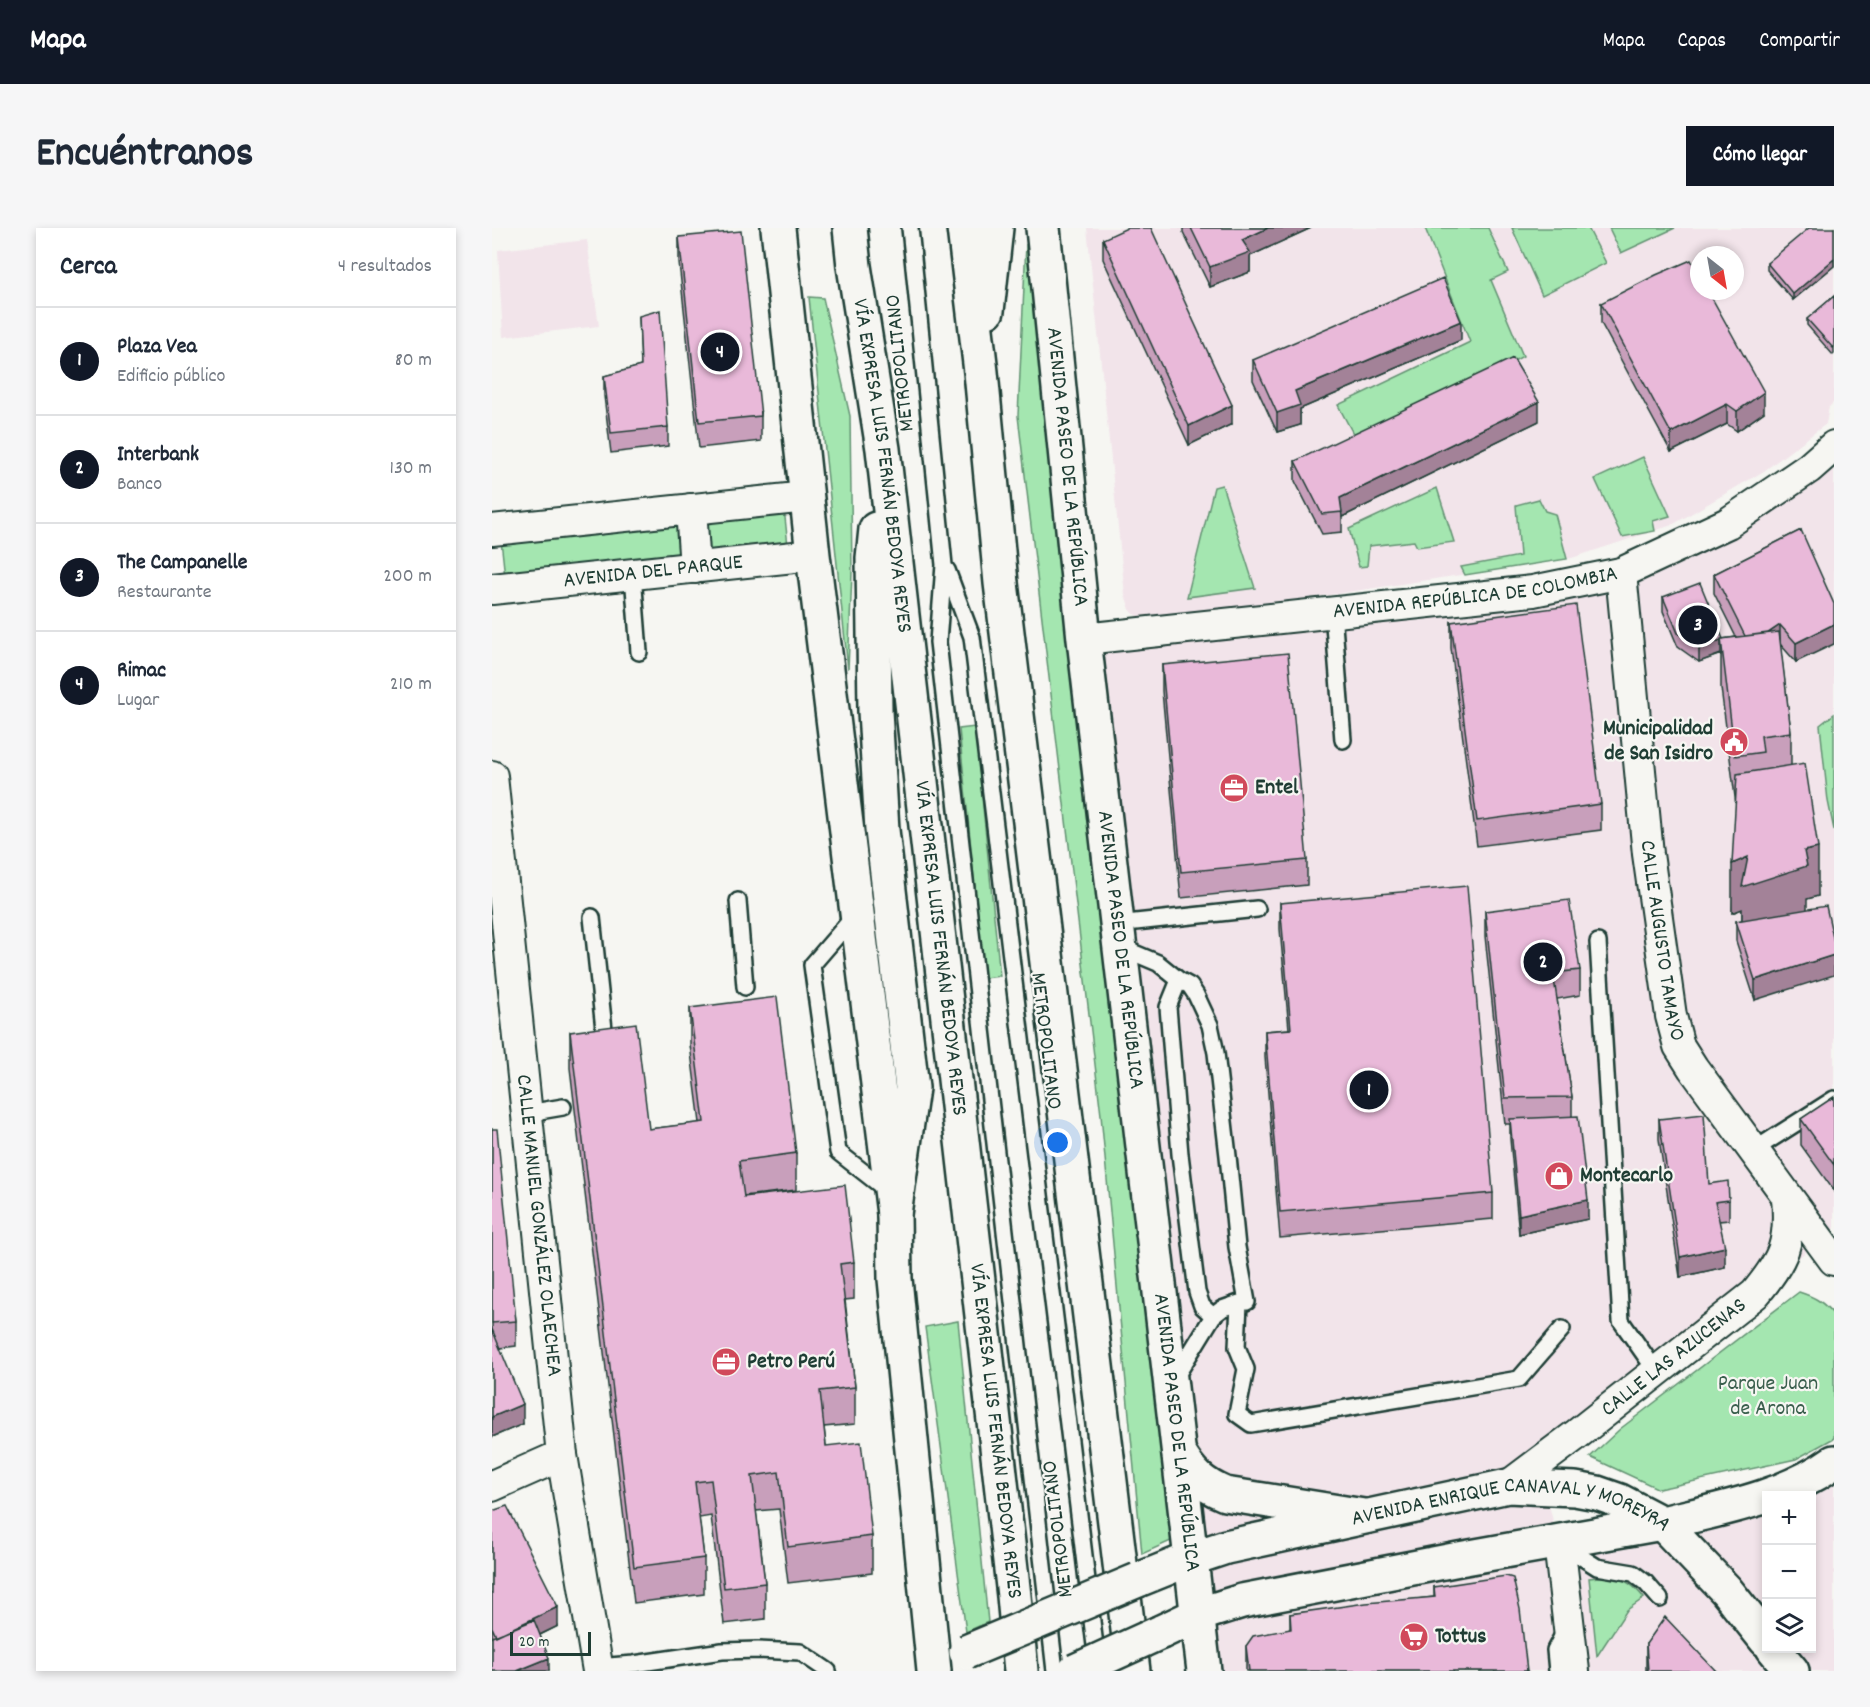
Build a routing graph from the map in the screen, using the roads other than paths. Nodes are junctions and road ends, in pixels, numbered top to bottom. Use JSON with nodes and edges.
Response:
{"nodes":[{"id":1,"x":778,"y":228,"type":"edge"},
{"id":2,"x":838,"y":228,"type":"edge"},
{"id":3,"x":850,"y":228,"type":"edge"},
{"id":4,"x":910,"y":228,"type":"edge"},
{"id":5,"x":964,"y":228,"type":"edge"},
{"id":6,"x":996,"y":228,"type":"edge"},
{"id":7,"x":1043,"y":228,"type":"edge"},
{"id":8,"x":854,"y":266,"type":"junction"},
{"id":9,"x":981,"y":372,"type":"junction"},
{"id":10,"x":1834,"y":446,"type":"edge"},
{"id":11,"x":882,"y":449,"type":"junction"},
{"id":12,"x":807,"y":497,"type":"junction"},
{"id":13,"x":692,"y":509,"type":"junction"},
{"id":14,"x":492,"y":530,"type":"edge"},
{"id":15,"x":813,"y":555,"type":"junction"},
{"id":16,"x":945,"y":565,"type":"junction"},
{"id":17,"x":695,"y":568,"type":"junction"},
{"id":18,"x":1621,"y":573,"type":"junction"},
{"id":19,"x":633,"y":574,"type":"junction"},
{"id":20,"x":492,"y":589,"type":"edge"},
{"id":21,"x":1333,"y":612,"type":"junction"},
{"id":22,"x":1084,"y":639,"type":"junction"},
{"id":23,"x":639,"y":652,"type":"dead end"},
{"id":24,"x":1343,"y":740,"type":"dead end"},
{"id":25,"x":492,"y":776,"type":"edge"},
{"id":26,"x":738,"y":901,"type":"dead end"},
{"id":27,"x":1257,"y":909,"type":"dead end"},
{"id":28,"x":856,"y":914,"type":"junction"},
{"id":29,"x":592,"y":916,"type":"dead end"},
{"id":30,"x":1119,"y":936,"type":"junction"},
{"id":31,"x":1598,"y":942,"type":"dead end"},
{"id":32,"x":1179,"y":980,"type":"junction"},
{"id":33,"x":745,"y":987,"type":"dead end"},
{"id":34,"x":608,"y":1060,"type":"edge"},
{"id":35,"x":1834,"y":1099,"type":"edge"},
{"id":36,"x":563,"y":1107,"type":"dead end"},
{"id":37,"x":528,"y":1113,"type":"junction"},
{"id":38,"x":1754,"y":1150,"type":"junction"},
{"id":39,"x":1787,"y":1197,"type":"junction"},
{"id":40,"x":892,"y":1204,"type":"junction"},
{"id":41,"x":1834,"y":1260,"type":"edge"},
{"id":42,"x":1243,"y":1303,"type":"junction"},
{"id":43,"x":1213,"y":1316,"type":"junction"},
{"id":44,"x":1562,"y":1329,"type":"dead end"},
{"id":45,"x":1656,"y":1371,"type":"junction"},
{"id":46,"x":1171,"y":1384,"type":"junction"},
{"id":47,"x":1179,"y":1453,"type":"junction"},
{"id":48,"x":562,"y":1455,"type":"junction"},
{"id":49,"x":1834,"y":1462,"type":"edge"},
{"id":50,"x":492,"y":1486,"type":"edge"},
{"id":51,"x":1509,"y":1486,"type":"junction"},
{"id":52,"x":1364,"y":1516,"type":"junction"},
{"id":53,"x":1662,"y":1524,"type":"junction"},
{"id":54,"x":1559,"y":1543,"type":"junction"},
{"id":55,"x":1190,"y":1559,"type":"junction"},
{"id":56,"x":1660,"y":1599,"type":"dead end"},
{"id":57,"x":1197,"y":1615,"type":"junction"},
{"id":58,"x":1568,"y":1626,"type":"junction"},
{"id":59,"x":1762,"y":1634,"type":"edge"},
{"id":60,"x":1777,"y":1653,"type":"edge"},
{"id":61,"x":930,"y":1669,"type":"edge"},
{"id":62,"x":596,"y":1670,"type":"edge"},
{"id":63,"x":828,"y":1671,"type":"edge"},
{"id":64,"x":1021,"y":1671,"type":"edge"},
{"id":65,"x":1055,"y":1671,"type":"edge"},
{"id":66,"x":1075,"y":1671,"type":"edge"},
{"id":67,"x":1098,"y":1671,"type":"edge"},
{"id":68,"x":1133,"y":1671,"type":"edge"},
{"id":69,"x":1204,"y":1671,"type":"edge"},
{"id":70,"x":1557,"y":1671,"type":"edge"},
{"id":71,"x":1574,"y":1671,"type":"edge"},
{"id":72,"x":1792,"y":1671,"type":"edge"}],
"edges":[{"from":1,"to":12,"type":"main road"},
{"from":2,"to":8,"type":"main road"},
{"from":3,"to":8,"type":"main road","name":"VÍA EXPRESA LUIS FERNÁN BEDOYA REYES"},
{"from":4,"to":16,"type":"lane","name":"METROPOLITANO"},
{"from":5,"to":9,"type":"main road"},
{"from":6,"to":9,"type":"main road"},
{"from":7,"to":22,"type":"main road","name":"AVENIDA PASEO DE LA REPÚBLICA"},
{"from":8,"to":11,"type":"main road","name":"VÍA EXPRESA LUIS FERNÁN BEDOYA REYES"},
{"from":9,"to":68,"type":"main road"},
{"from":10,"to":18,"type":"street","name":"AVENIDA REPÚBLICA DE COLOMBIA"},
{"from":11,"to":40,"type":"main road"},
{"from":11,"to":64,"type":"main road","name":"VÍA EXPRESA LUIS FERNÁN BEDOYA REYES"},
{"from":12,"to":13,"type":"street"},
{"from":12,"to":15,"type":"main road"},
{"from":13,"to":14,"type":"street"},
{"from":13,"to":17,"type":"street"},
{"from":15,"to":17,"type":"street","name":"AVENIDA DEL PARQUE"},
{"from":15,"to":28,"type":"main road"},
{"from":16,"to":65,"type":"lane","name":"METROPOLITANO"},
{"from":16,"to":67,"type":"lane","name":"METROPOLITANO"},
{"from":17,"to":19,"type":"street","name":"AVENIDA DEL PARQUE"},
{"from":18,"to":21,"type":"street","name":"AVENIDA REPÚBLICA DE COLOMBIA"},
{"from":18,"to":38,"type":"street","name":"CALLE AUGUSTO TAMAYO"},
{"from":19,"to":20,"type":"street","name":"AVENIDA DEL PARQUE"},
{"from":19,"to":23,"type":"lane"},
{"from":21,"to":22,"type":"street","name":"AVENIDA REPÚBLICA DE COLOMBIA"},
{"from":21,"to":24,"type":"lane"},
{"from":22,"to":30,"type":"main road","name":"AVENIDA PASEO DE LA REPÚBLICA"},
{"from":25,"to":37,"type":"street","name":"CALLE MANUEL GONZÁLEZ OLAECHEA"},
{"from":26,"to":33,"type":"lane"},
{"from":27,"to":30,"type":"lane"},
{"from":28,"to":40,"type":"main road"},
{"from":28,"to":40,"type":"lane"},
{"from":29,"to":34,"type":"lane"},
{"from":30,"to":32,"type":"lane"},
{"from":30,"to":46,"type":"main road","name":"AVENIDA PASEO DE LA REPÚBLICA"},
{"from":31,"to":45,"type":"lane"},
{"from":32,"to":42,"type":"lane"},
{"from":32,"to":43,"type":"lane"},
{"from":35,"to":38,"type":"lane"},
{"from":36,"to":37,"type":"lane"},
{"from":37,"to":48,"type":"street","name":"CALLE MANUEL GONZÁLEZ OLAECHEA"},
{"from":38,"to":39,"type":"street","name":"CALLE AUGUSTO TAMAYO"},
{"from":39,"to":41,"type":"street","name":"CALLE AUGUSTO TAMAYO"},
{"from":39,"to":45,"type":"street","name":"CALLE LAS AZUCENAS"},
{"from":40,"to":61,"type":"main road"},
{"from":42,"to":43,"type":"lane"},
{"from":42,"to":44,"type":"lane"},
{"from":43,"to":46,"type":"lane"},
{"from":45,"to":51,"type":"street","name":"CALLE LAS AZUCENAS"},
{"from":46,"to":47,"type":"main road","name":"AVENIDA PASEO DE LA REPÚBLICA"},
{"from":47,"to":52,"type":"main road"},
{"from":47,"to":55,"type":"main road","name":"AVENIDA PASEO DE LA REPÚBLICA"},
{"from":48,"to":50,"type":"street"},
{"from":48,"to":62,"type":"street","name":"CALLE MANUEL GONZÁLEZ OLAECHEA"},
{"from":49,"to":53,"type":"main road"},
{"from":51,"to":52,"type":"main road","name":"AVENIDA ENRIQUE CANAVAL Y MOREYRA"},
{"from":51,"to":53,"type":"main road","name":"AVENIDA ENRIQUE CANAVAL Y MOREYRA"},
{"from":52,"to":55,"type":"main road","name":"AVENIDA ENRIQUE CANAVAL Y MOREYRA"},
{"from":53,"to":54,"type":"main road","name":"AVENIDA ENRIQUE CANAVAL Y MOREYRA"},
{"from":53,"to":59,"type":"main road"},
{"from":54,"to":56,"type":"lane"},
{"from":54,"to":57,"type":"main road","name":"AVENIDA ENRIQUE CANAVAL Y MOREYRA"},
{"from":54,"to":58,"type":"street"},
{"from":55,"to":57,"type":"main road","name":"AVENIDA PASEO DE LA REPÚBLICA"},
{"from":55,"to":61,"type":"main road","name":"AVENIDA ENRIQUE CANAVAL Y MOREYRA","bridge":true},
{"from":57,"to":66,"type":"main road","name":"AVENIDA ENRIQUE CANAVAL Y MOREYRA","bridge":true},
{"from":57,"to":69,"type":"main road","name":"AVENIDA PASEO DE LA REPÚBLICA"},
{"from":58,"to":70,"type":"lane"},
{"from":58,"to":71,"type":"street"},
{"from":60,"to":72,"type":"main road"},
{"from":62,"to":63,"type":"lane"}]}
